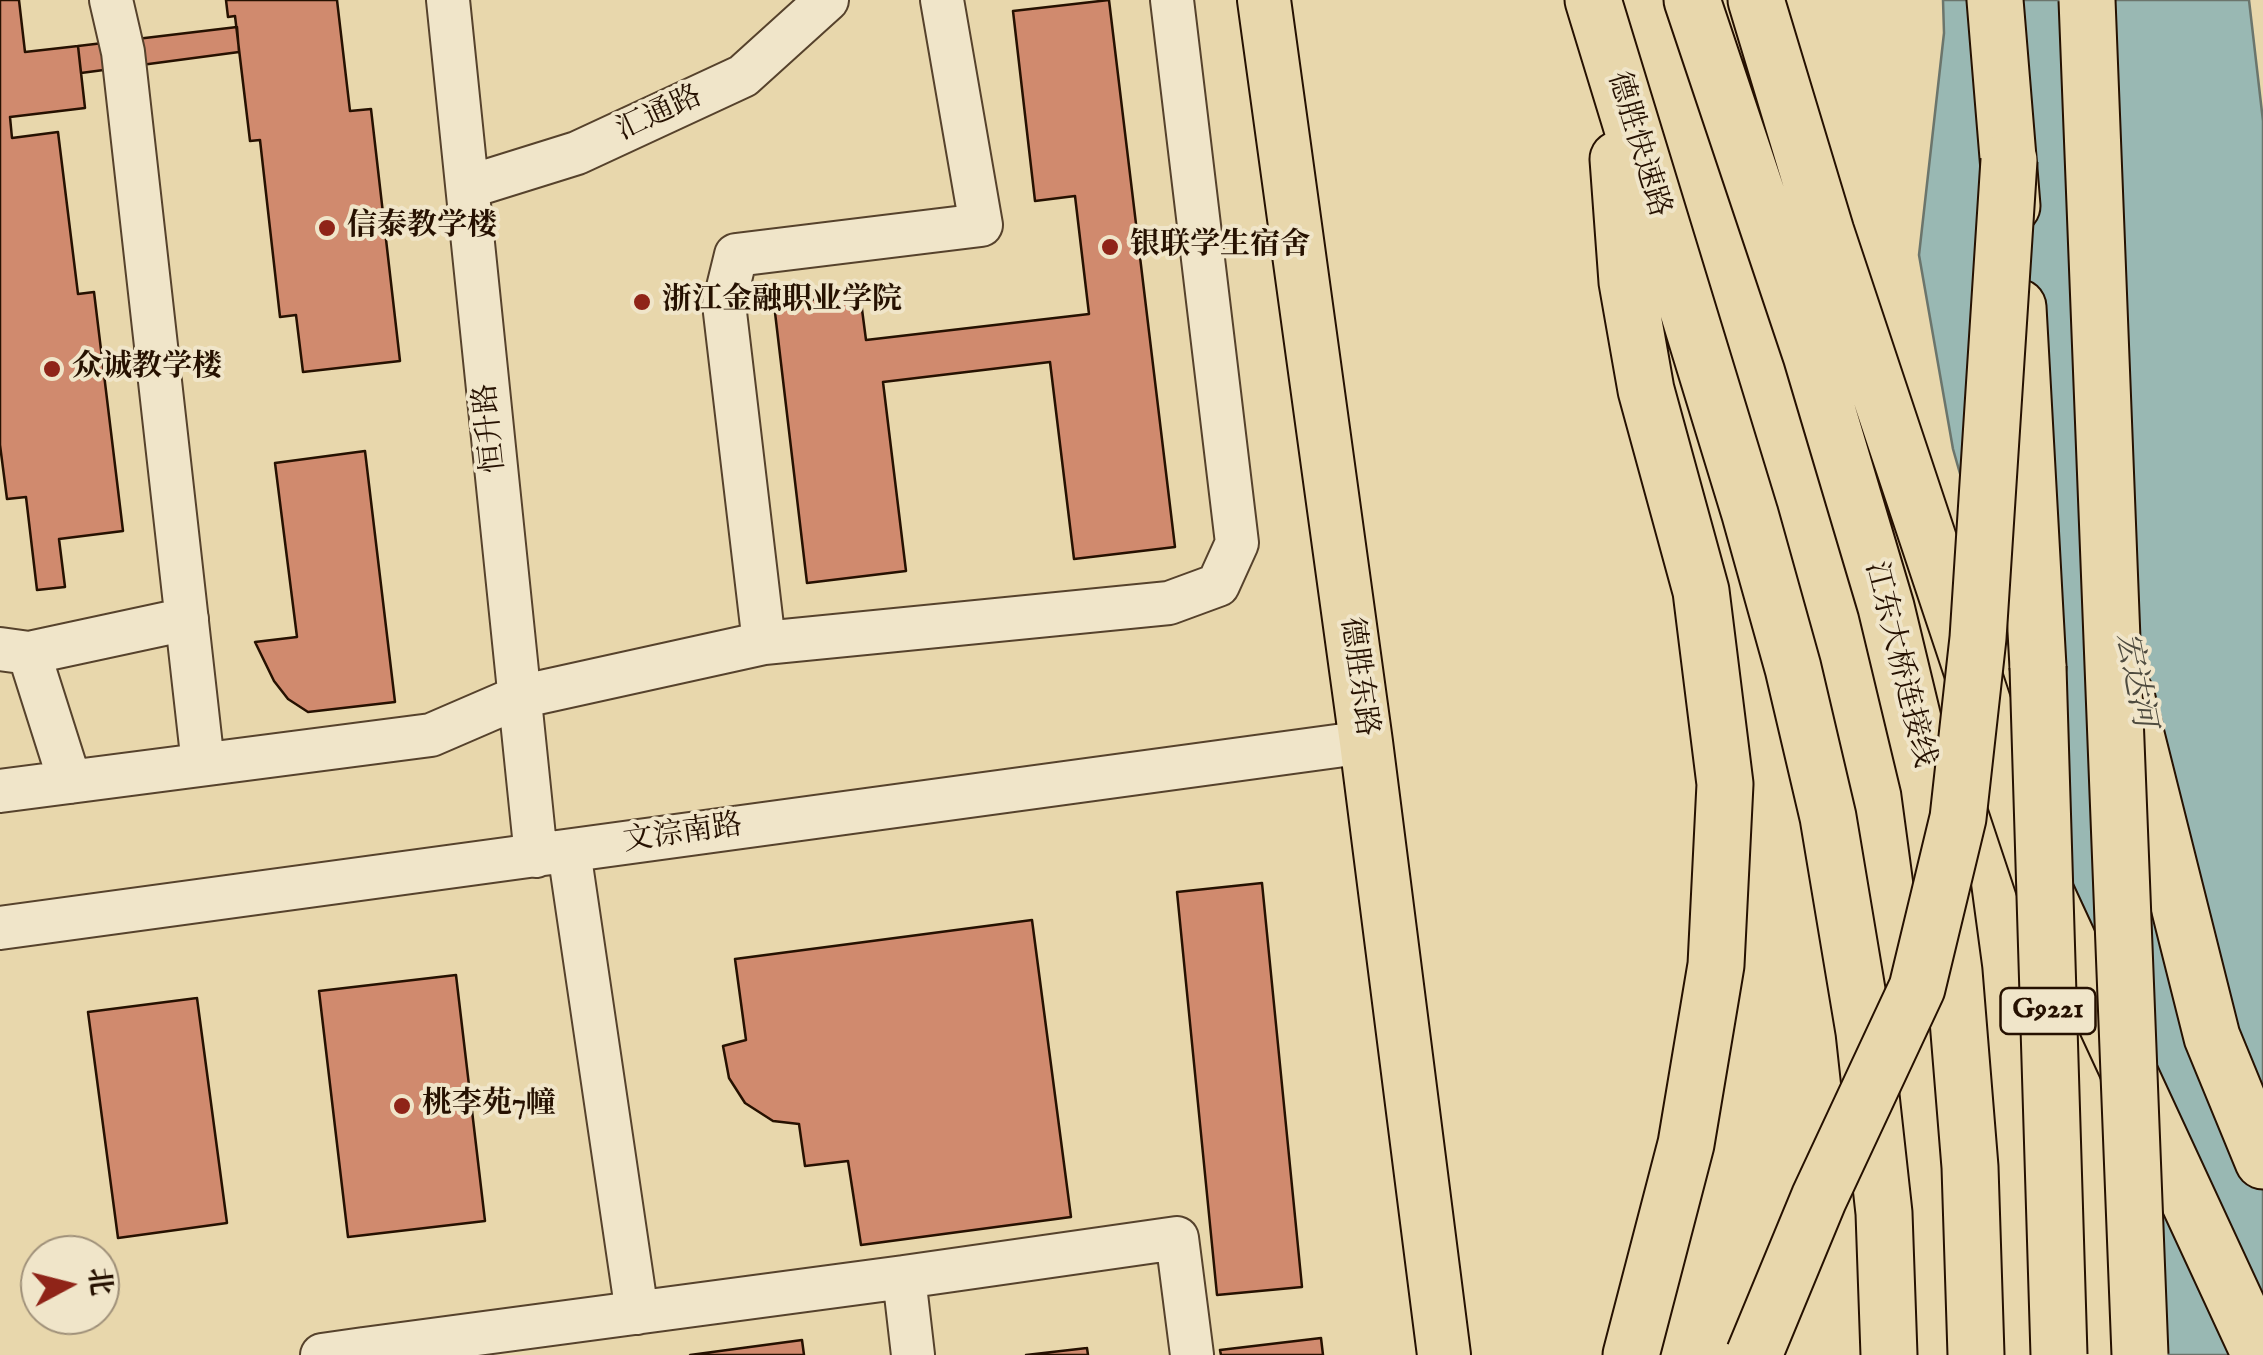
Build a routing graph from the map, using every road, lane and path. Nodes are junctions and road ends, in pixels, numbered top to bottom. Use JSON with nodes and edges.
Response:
{"nodes":[{"id":1,"x":110,"y":0,"type":"edge"},
{"id":2,"x":448,"y":0,"type":"edge"},
{"id":3,"x":827,"y":0,"type":"edge"},
{"id":4,"x":942,"y":0,"type":"edge"},
{"id":5,"x":1172,"y":0,"type":"edge"},
{"id":6,"x":1264,"y":0,"type":"edge"},
{"id":7,"x":1592,"y":0,"type":"edge"},
{"id":8,"x":1692,"y":0,"type":"edge"},
{"id":9,"x":1756,"y":0,"type":"edge"},
{"id":10,"x":1994,"y":0,"type":"edge"},
{"id":11,"x":2087,"y":0,"type":"edge"},
{"id":12,"x":1611,"y":61,"type":"junction"},
{"id":13,"x":2009,"y":160,"type":"junction"},
{"id":14,"x":468,"y":187,"type":"junction"},
{"id":15,"x":1801,"y":238,"type":"junction"},
{"id":16,"x":187,"y":619,"type":"junction"},
{"id":17,"x":764,"y":644,"type":"junction"},
{"id":18,"x":2114,"y":645,"type":"junction"},
{"id":19,"x":14,"y":651,"type":"edge"},
{"id":20,"x":519,"y":697,"type":"junction"},
{"id":21,"x":1366,"y":742,"type":"junction"},
{"id":22,"x":203,"y":764,"type":"junction"},
{"id":23,"x":70,"y":782,"type":"junction"},
{"id":24,"x":0,"y":791,"type":"edge"},
{"id":25,"x":552,"y":853,"type":"junction"},
{"id":26,"x":0,"y":928,"type":"edge"},
{"id":27,"x":2263,"y":1161,"type":"edge"},
{"id":28,"x":904,"y":1277,"type":"junction"},
{"id":29,"x":637,"y":1312,"type":"junction"},
{"id":30,"x":365,"y":1352,"type":"edge"},
{"id":31,"x":322,"y":1355,"type":"edge"},
{"id":32,"x":913,"y":1355,"type":"edge"},
{"id":33,"x":1192,"y":1355,"type":"edge"},
{"id":34,"x":1444,"y":1355,"type":"edge"},
{"id":35,"x":1631,"y":1355,"type":"edge"},
{"id":36,"x":1754,"y":1355,"type":"edge"},
{"id":37,"x":1889,"y":1355,"type":"edge"},
{"id":38,"x":1976,"y":1355,"type":"edge"},
{"id":39,"x":2059,"y":1355,"type":"edge"},
{"id":40,"x":2140,"y":1355,"type":"edge"},
{"id":41,"x":2260,"y":1355,"type":"edge"}],
"edges":[{"from":1,"to":16,"type":"street"},
{"from":2,"to":14,"type":"street","name":"恒升路"},
{"from":3,"to":14,"type":"street","name":"汇通路"},
{"from":4,"to":17,"type":"street"},
{"from":5,"to":17,"type":"street"},
{"from":6,"to":21,"type":"main road","name":"德胜东路"},
{"from":7,"to":12,"type":"highway","name":"德胜快速路"},
{"from":8,"to":15,"type":"highway","name":"江东大桥连接线"},
{"from":9,"to":15,"type":"highway"},
{"from":10,"to":13,"type":"highway","number":"G9221"},
{"from":11,"to":18,"type":"highway","number":"G9221","bridge":true},
{"from":12,"to":35,"type":"highway"},
{"from":12,"to":37,"type":"highway","name":"德胜快速路","bridge":true},
{"from":13,"to":36,"type":"highway","bridge":true},
{"from":13,"to":39,"type":"highway","number":"G9221","bridge":true},
{"from":14,"to":20,"type":"street","name":"恒升路"},
{"from":15,"to":38,"type":"highway","name":"江东大桥连接线","bridge":true},
{"from":15,"to":41,"type":"highway","bridge":true},
{"from":16,"to":19,"type":"street"},
{"from":16,"to":22,"type":"street"},
{"from":17,"to":20,"type":"street"},
{"from":18,"to":27,"type":"highway","bridge":true},
{"from":18,"to":40,"type":"highway","number":"G9221","bridge":true},
{"from":19,"to":23,"type":"street"},
{"from":20,"to":22,"type":"street"},
{"from":20,"to":25,"type":"street","name":"恒升路"},
{"from":21,"to":25,"type":"street","name":"文淙南路"},
{"from":21,"to":34,"type":"main road","name":"德胜东路"},
{"from":22,"to":23,"type":"street"},
{"from":23,"to":24,"type":"street"},
{"from":25,"to":26,"type":"street","name":"文淙南路"},
{"from":25,"to":29,"type":"street","name":"恒升路"},
{"from":28,"to":29,"type":"street"},
{"from":28,"to":32,"type":"street"},
{"from":28,"to":33,"type":"street"},
{"from":29,"to":30,"type":"street"},
{"from":30,"to":31,"type":"street"}]}
